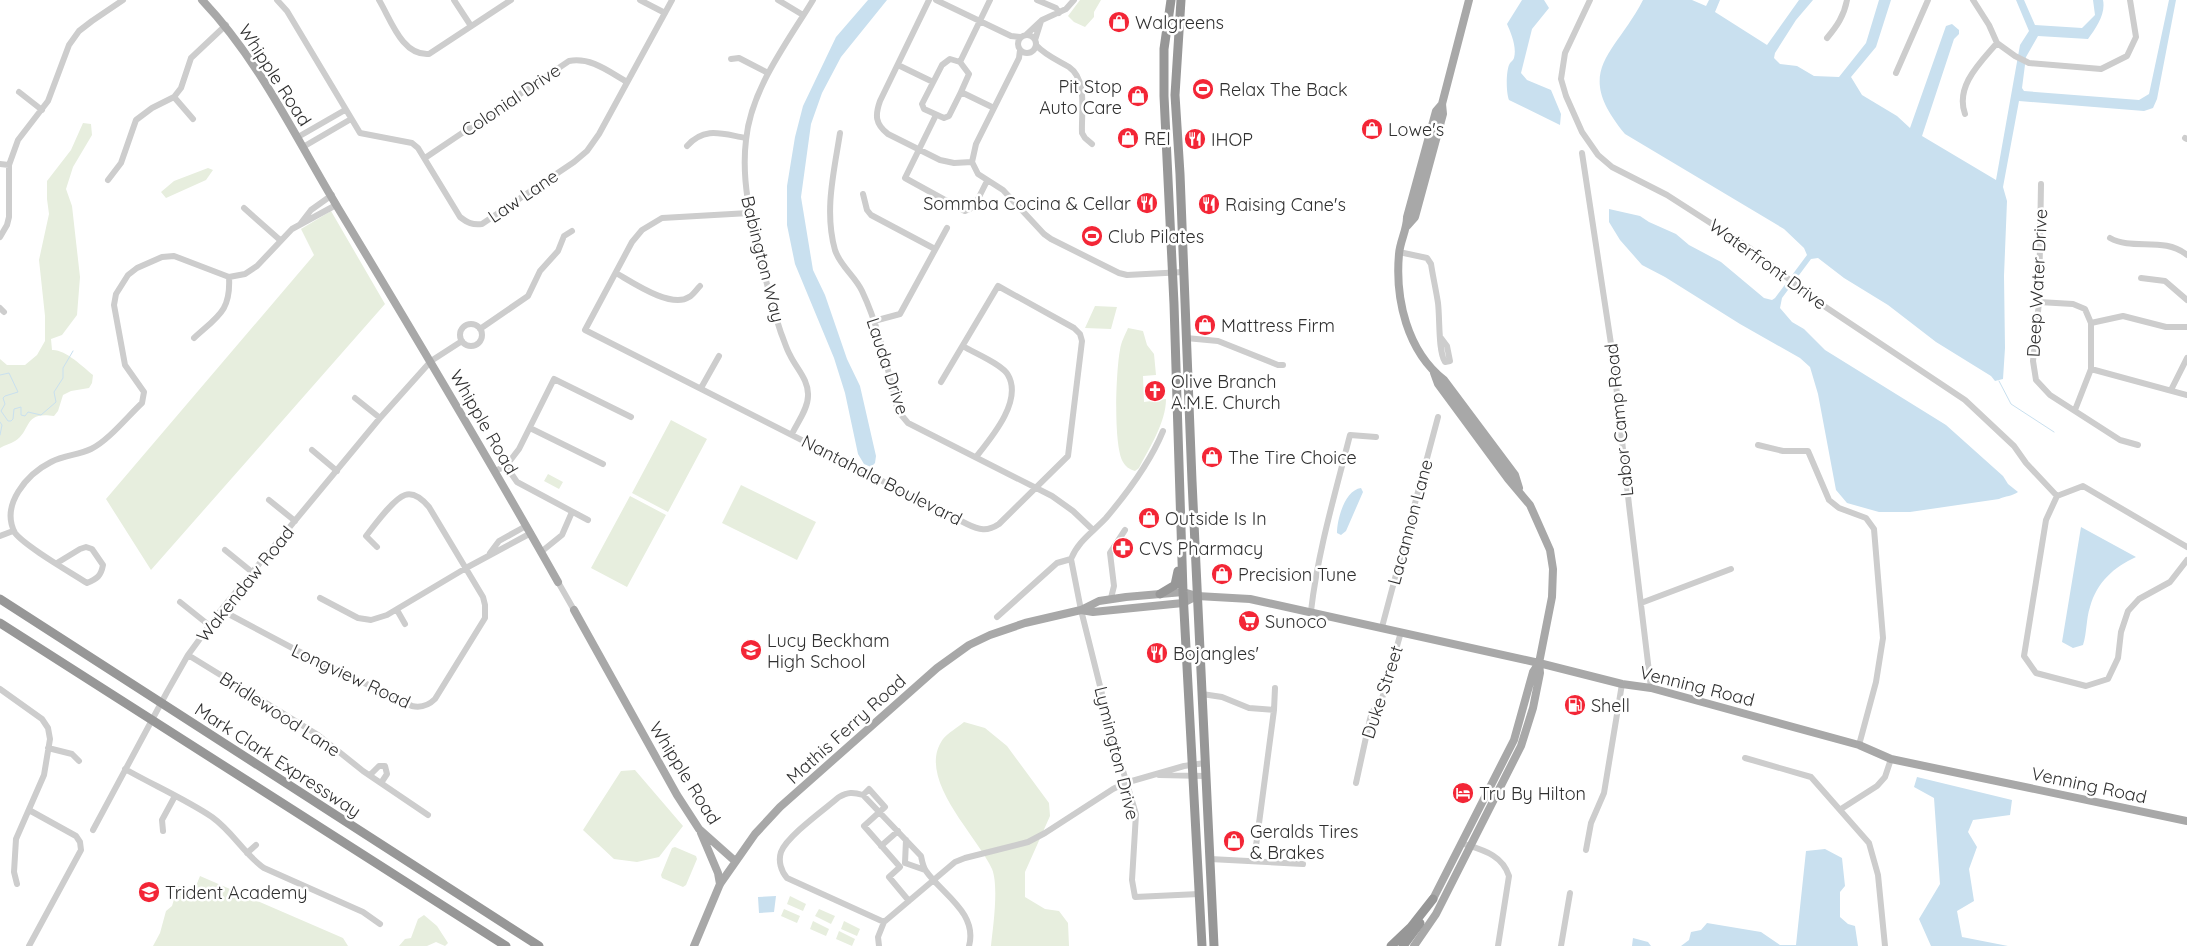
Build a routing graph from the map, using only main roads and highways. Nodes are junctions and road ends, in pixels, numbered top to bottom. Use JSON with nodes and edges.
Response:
{"nodes":[{"id":1,"x":202,"y":0,"type":"edge"},
{"id":2,"x":1171,"y":0,"type":"edge"},
{"id":3,"x":1181,"y":0,"type":"edge"},
{"id":4,"x":1469,"y":0,"type":"edge"},
{"id":5,"x":1181,"y":552,"type":"junction"},
{"id":6,"x":558,"y":582,"type":"road end"},
{"id":7,"x":1183,"y":592,"type":"junction"},
{"id":8,"x":1160,"y":594,"type":"junction"},
{"id":9,"x":1197,"y":596,"type":"junction"},
{"id":10,"x":0,"y":599,"type":"edge"},
{"id":11,"x":1183,"y":603,"type":"junction"},
{"id":12,"x":574,"y":610,"type":"road end"},
{"id":13,"x":1081,"y":610,"type":"junction"},
{"id":14,"x":0,"y":623,"type":"edge"},
{"id":15,"x":1539,"y":663,"type":"junction"},
{"id":16,"x":2187,"y":820,"type":"edge"},
{"id":17,"x":699,"y":829,"type":"junction"},
{"id":18,"x":735,"y":861,"type":"junction"},
{"id":19,"x":720,"y":884,"type":"junction"},
{"id":20,"x":1433,"y":899,"type":"junction"},
{"id":21,"x":472,"y":924,"type":"junction"},
{"id":22,"x":501,"y":946,"type":"edge"},
{"id":23,"x":506,"y":946,"type":"edge"},
{"id":24,"x":539,"y":946,"type":"edge"},
{"id":25,"x":694,"y":946,"type":"edge"},
{"id":26,"x":1202,"y":946,"type":"edge"},
{"id":27,"x":1214,"y":946,"type":"edge"},
{"id":28,"x":1392,"y":946,"type":"edge"},
{"id":29,"x":1403,"y":946,"type":"edge"},
{"id":30,"x":1414,"y":946,"type":"edge"}],
"edges":[{"from":1,"to":6,"type":"main road","name":"Whipple Road"},
{"from":2,"to":5,"type":"highway"},
{"from":3,"to":9,"type":"highway"},
{"from":4,"to":15,"type":"main road"},
{"from":5,"to":7,"type":"highway"},
{"from":5,"to":8,"type":"highway"},
{"from":7,"to":8,"type":"main road","name":"Mathis Ferry Road"},
{"from":7,"to":9,"type":"main road","name":"Mathis Ferry Road"},
{"from":7,"to":11,"type":"highway"},
{"from":8,"to":13,"type":"main road","name":"Mathis Ferry Road"},
{"from":9,"to":11,"type":"main road","name":"Mathis Ferry Road"},
{"from":9,"to":15,"type":"main road","name":"Venning Road"},
{"from":9,"to":27,"type":"highway"},
{"from":10,"to":24,"type":"highway","name":"Mark Clark Expressway"},
{"from":11,"to":13,"type":"main road","name":"Mathis Ferry Road"},
{"from":11,"to":26,"type":"highway"},
{"from":12,"to":17,"type":"main road","name":"Whipple Road"},
{"from":13,"to":18,"type":"main road","name":"Mathis Ferry Road"},
{"from":14,"to":21,"type":"highway","name":"Mark Clark Expressway"},
{"from":15,"to":16,"type":"main road","name":"Venning Road"},
{"from":15,"to":20,"type":"main road"},
{"from":15,"to":30,"type":"main road"},
{"from":17,"to":18,"type":"main road","name":"Whipple Road"},
{"from":17,"to":19,"type":"main road"},
{"from":18,"to":19,"type":"main road","name":"Mathis Ferry Road"},
{"from":19,"to":25,"type":"main road","name":"Mathis Ferry Road"},
{"from":20,"to":28,"type":"highway"},
{"from":20,"to":29,"type":"highway"},
{"from":21,"to":22,"type":"highway"},
{"from":21,"to":23,"type":"highway","name":"Mark Clark Expressway"}]}
